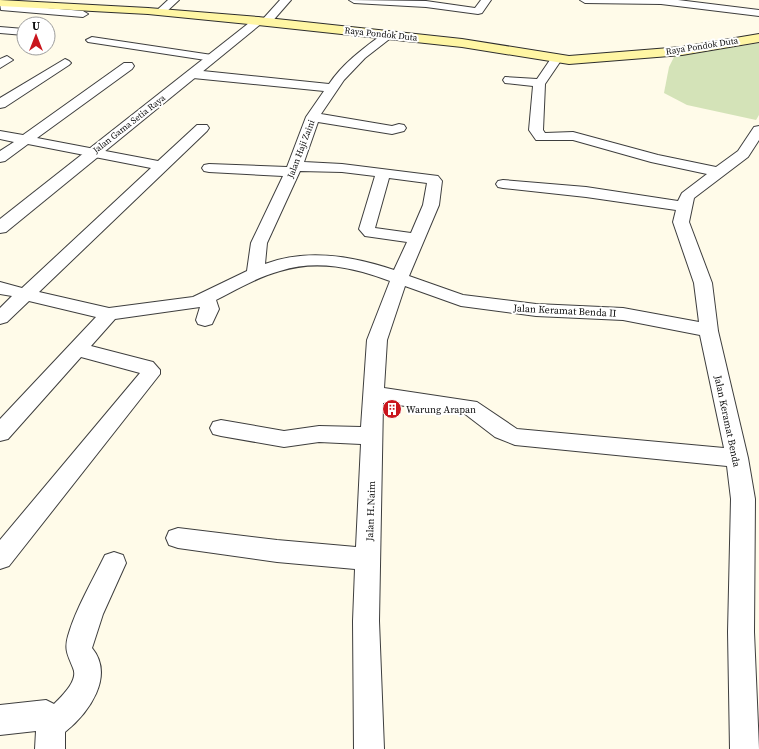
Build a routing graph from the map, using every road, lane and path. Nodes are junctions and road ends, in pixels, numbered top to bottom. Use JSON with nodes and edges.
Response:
{"nodes":[{"id":1,"x":174,"y":0,"type":"edge"},
{"id":2,"x":285,"y":0,"type":"edge"},
{"id":3,"x":354,"y":0,"type":"edge"},
{"id":4,"x":486,"y":0,"type":"edge"},
{"id":5,"x":585,"y":0,"type":"edge"},
{"id":6,"x":648,"y":1,"type":"edge"},
{"id":7,"x":38,"y":2,"type":"edge"},
{"id":8,"x":2,"y":5,"type":"edge"},
{"id":9,"x":160,"y":12,"type":"junction"},
{"id":10,"x":759,"y":13,"type":"edge"},
{"id":11,"x":83,"y":14,"type":"dead end"},
{"id":12,"x":262,"y":21,"type":"junction"},
{"id":13,"x":0,"y":30,"type":"edge"},
{"id":14,"x":16,"y":31,"type":"edge"},
{"id":15,"x":388,"y":35,"type":"junction"},
{"id":16,"x":759,"y":38,"type":"edge"},
{"id":17,"x":92,"y":40,"type":"dead end"},
{"id":18,"x":212,"y":58,"type":"junction"},
{"id":19,"x":556,"y":59,"type":"junction"},
{"id":20,"x":65,"y":63,"type":"dead end"},
{"id":21,"x":128,"y":66,"type":"dead end"},
{"id":22,"x":193,"y":74,"type":"junction"},
{"id":23,"x":509,"y":80,"type":"dead end"},
{"id":24,"x":539,"y":84,"type":"junction"},
{"id":25,"x":330,"y":88,"type":"junction"},
{"id":26,"x":6,"y":95,"type":"edge"},
{"id":27,"x":0,"y":104,"type":"edge"},
{"id":28,"x":313,"y":117,"type":"junction"},
{"id":29,"x":202,"y":128,"type":"dead end"},
{"id":30,"x":399,"y":128,"type":"dead end"},
{"id":31,"x":759,"y":130,"type":"edge"},
{"id":32,"x":0,"y":135,"type":"edge"},
{"id":33,"x":26,"y":140,"type":"junction"},
{"id":34,"x":92,"y":152,"type":"junction"},
{"id":35,"x":0,"y":158,"type":"edge"},
{"id":36,"x":162,"y":166,"type":"junction"},
{"id":37,"x":208,"y":168,"type":"dead end"},
{"id":38,"x":294,"y":169,"type":"junction"},
{"id":39,"x":719,"y":172,"type":"junction"},
{"id":40,"x":383,"y":174,"type":"junction"},
{"id":41,"x":503,"y":184,"type":"dead end"},
{"id":42,"x":684,"y":206,"type":"junction"},
{"id":43,"x":0,"y":228,"type":"edge"},
{"id":44,"x":416,"y":238,"type":"junction"},
{"id":45,"x":255,"y":274,"type":"junction"},
{"id":46,"x":400,"y":277,"type":"junction"},
{"id":47,"x":0,"y":288,"type":"edge"},
{"id":48,"x":26,"y":294,"type":"junction"},
{"id":49,"x":206,"y":298,"type":"junction"},
{"id":50,"x":109,"y":314,"type":"junction"},
{"id":51,"x":0,"y":318,"type":"edge"},
{"id":52,"x":205,"y":320,"type":"dead end"},
{"id":53,"x":709,"y":331,"type":"junction"},
{"id":54,"x":77,"y":349,"type":"junction"},
{"id":55,"x":373,"y":394,"type":"junction"},
{"id":56,"x":221,"y":428,"type":"dead end"},
{"id":57,"x":0,"y":433,"type":"edge"},
{"id":58,"x":371,"y":436,"type":"junction"},
{"id":59,"x":737,"y":458,"type":"junction"},
{"id":60,"x":178,"y":538,"type":"dead end"},
{"id":61,"x":0,"y":558,"type":"edge"},
{"id":62,"x":368,"y":559,"type":"junction"},
{"id":63,"x":114,"y":563,"type":"dead end"},
{"id":64,"x":0,"y":720,"type":"edge"},
{"id":65,"x":51,"y":737,"type":"edge"},
{"id":66,"x":369,"y":749,"type":"edge"},
{"id":67,"x":745,"y":749,"type":"edge"}],
"edges":[{"from":1,"to":9,"type":"street"},
{"from":2,"to":12,"type":"street"},
{"from":3,"to":4,"type":"street"},
{"from":5,"to":6,"type":"street"},
{"from":6,"to":10,"type":"street"},
{"from":7,"to":8,"type":"main road","name":"Raya Pondok Duta"},
{"from":7,"to":9,"type":"main road","name":"Raya Pondok Duta"},
{"from":8,"to":11,"type":"street"},
{"from":9,"to":12,"type":"main road","name":"Raya Pondok Duta"},
{"from":12,"to":15,"type":"main road","name":"Raya Pondok Duta"},
{"from":12,"to":18,"type":"street","name":"Jalan Gama Setia Raya"},
{"from":13,"to":14,"type":"street"},
{"from":15,"to":19,"type":"main road","name":"Raya Pondok Duta"},
{"from":15,"to":25,"type":"street","name":"Jalan Haji Zaini"},
{"from":16,"to":19,"type":"main road","name":"Raya Pondok Duta"},
{"from":17,"to":18,"type":"street"},
{"from":18,"to":22,"type":"street","name":"Jalan Gama Setia Raya"},
{"from":19,"to":24,"type":"street"},
{"from":20,"to":26,"type":"street"},
{"from":21,"to":33,"type":"street"},
{"from":22,"to":25,"type":"street"},
{"from":22,"to":34,"type":"street","name":"Jalan Gama Setia Raya"},
{"from":23,"to":24,"type":"street"},
{"from":24,"to":39,"type":"street"},
{"from":25,"to":28,"type":"street","name":"Jalan Haji Zaini"},
{"from":26,"to":27,"type":"street"},
{"from":28,"to":30,"type":"street"},
{"from":28,"to":38,"type":"street","name":"Jalan Haji Zaini"},
{"from":29,"to":36,"type":"street"},
{"from":31,"to":39,"type":"street","name":"Jalan Keramat Benda"},
{"from":32,"to":33,"type":"street"},
{"from":33,"to":34,"type":"street"},
{"from":33,"to":35,"type":"street"},
{"from":34,"to":36,"type":"street"},
{"from":34,"to":43,"type":"street","name":"Jalan Gama Setia Raya"},
{"from":36,"to":48,"type":"street"},
{"from":37,"to":38,"type":"street"},
{"from":38,"to":40,"type":"street"},
{"from":38,"to":45,"type":"street","name":"Jalan Haji Zaini"},
{"from":39,"to":42,"type":"street","name":"Jalan Keramat Benda"},
{"from":40,"to":44,"type":"street"},
{"from":40,"to":44,"type":"street","name":"Jalan H.Naim"},
{"from":41,"to":42,"type":"street"},
{"from":42,"to":53,"type":"street","name":"Jalan Keramat Benda"},
{"from":44,"to":46,"type":"street","name":"Jalan H.Naim"},
{"from":45,"to":46,"type":"street","name":"Jalan Keramat Benda II"},
{"from":45,"to":49,"type":"street","name":"Jalan Keramat Benda II"},
{"from":46,"to":53,"type":"street","name":"Jalan Keramat Benda II"},
{"from":46,"to":55,"type":"street","name":"Jalan H.Naim"},
{"from":47,"to":48,"type":"street"},
{"from":48,"to":50,"type":"street"},
{"from":48,"to":51,"type":"street"},
{"from":49,"to":50,"type":"street","name":"Jalan Keramat Benda II"},
{"from":49,"to":52,"type":"street"},
{"from":50,"to":54,"type":"street"},
{"from":53,"to":59,"type":"street","name":"Jalan Keramat Benda"},
{"from":54,"to":57,"type":"street"},
{"from":54,"to":61,"type":"street"},
{"from":55,"to":58,"type":"street","name":"Jalan H.Naim"},
{"from":55,"to":59,"type":"street"},
{"from":56,"to":58,"type":"street"},
{"from":58,"to":62,"type":"street","name":"Jalan H.Naim"},
{"from":59,"to":67,"type":"street","name":"Jalan Keramat Benda"},
{"from":60,"to":62,"type":"street"},
{"from":62,"to":66,"type":"street","name":"Jalan H.Naim"},
{"from":63,"to":65,"type":"street"},
{"from":64,"to":65,"type":"street"}]}
